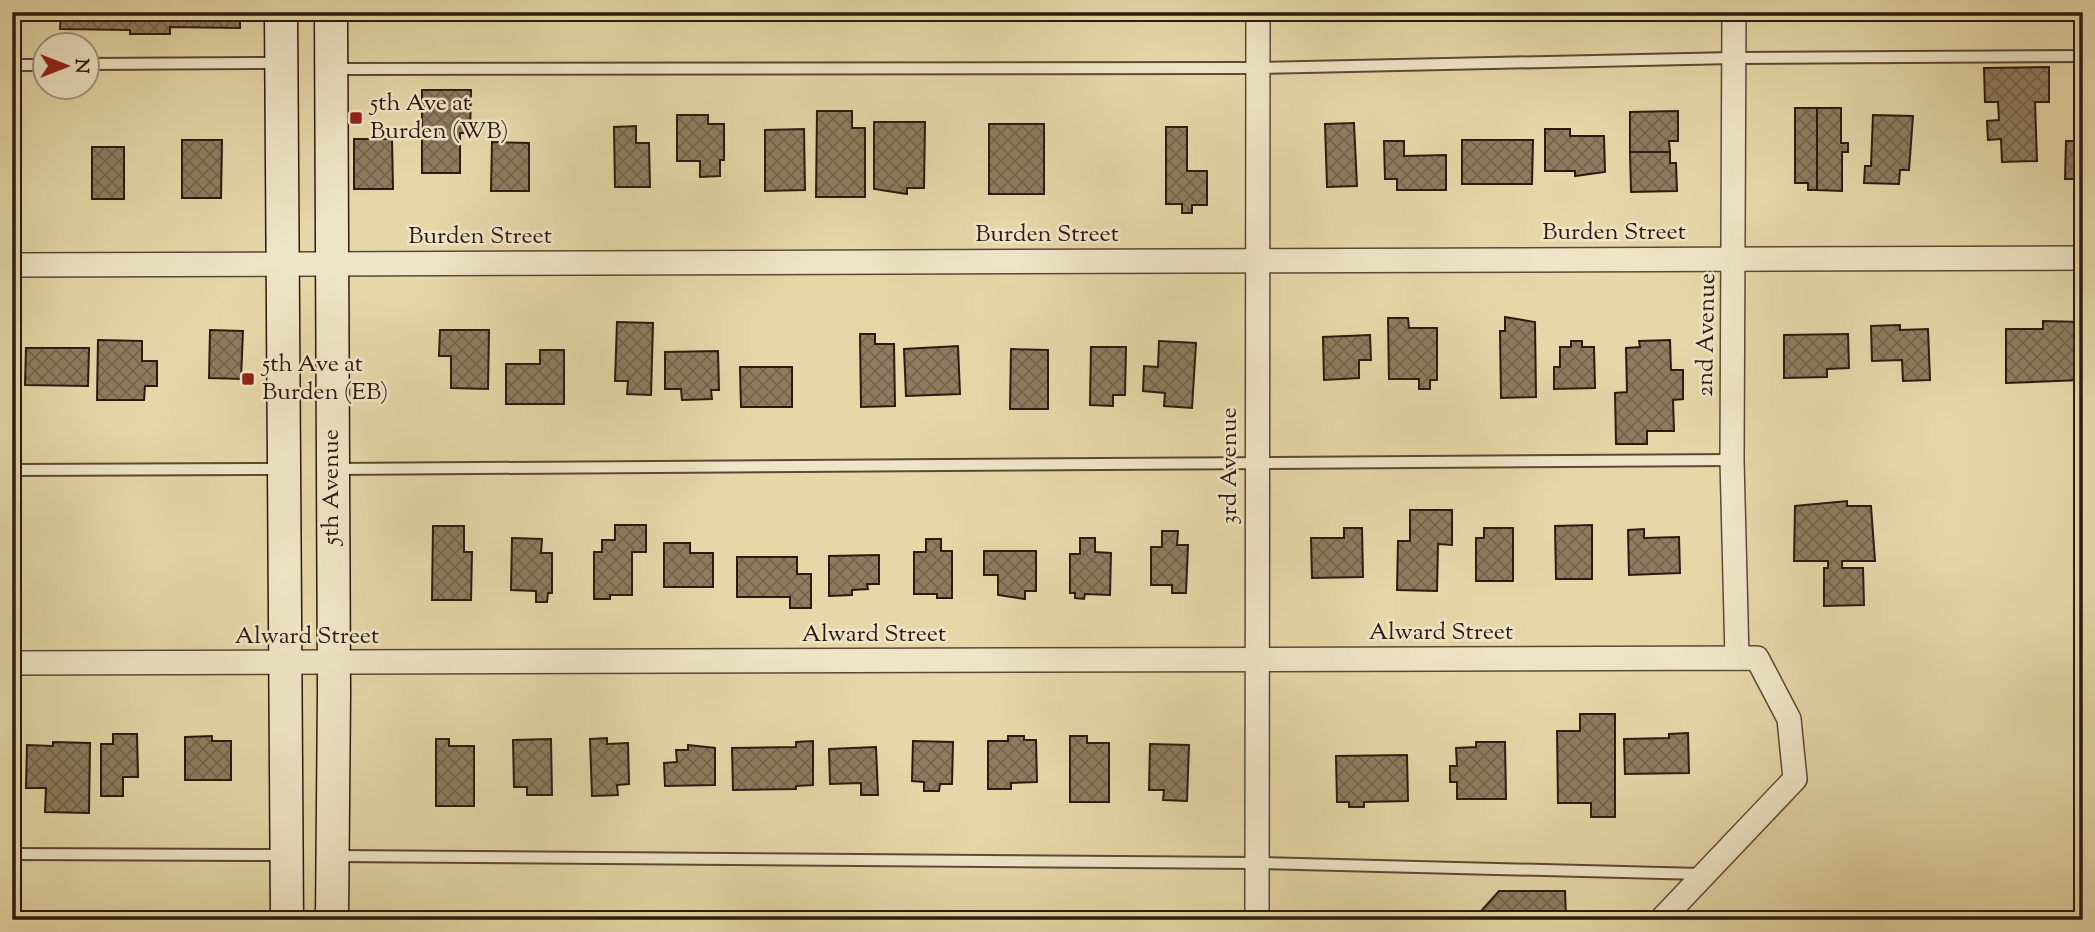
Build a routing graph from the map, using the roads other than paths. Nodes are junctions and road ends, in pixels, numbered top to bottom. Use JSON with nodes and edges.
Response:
{"nodes":[{"id":1,"x":281,"y":12,"type":"edge"},
{"id":2,"x":331,"y":12,"type":"edge"},
{"id":3,"x":1258,"y":12,"type":"edge"},
{"id":4,"x":1734,"y":12,"type":"edge"},
{"id":5,"x":2083,"y":56,"type":"edge"},
{"id":6,"x":1734,"y":58,"type":"junction"},
{"id":7,"x":282,"y":63,"type":"junction"},
{"id":8,"x":102,"y":64,"type":"edge"},
{"id":9,"x":12,"y":65,"type":"edge"},
{"id":10,"x":32,"y":65,"type":"edge"},
{"id":11,"x":1258,"y":68,"type":"junction"},
{"id":12,"x":331,"y":69,"type":"junction"},
{"id":13,"x":2083,"y":258,"type":"edge"},
{"id":14,"x":1734,"y":259,"type":"junction"},
{"id":15,"x":1256,"y":260,"type":"junction"},
{"id":16,"x":282,"y":264,"type":"junction"},
{"id":17,"x":331,"y":264,"type":"junction"},
{"id":18,"x":12,"y":265,"type":"edge"},
{"id":19,"x":1732,"y":460,"type":"junction"},
{"id":20,"x":1257,"y":463,"type":"junction"},
{"id":21,"x":284,"y":469,"type":"junction"},
{"id":22,"x":331,"y":469,"type":"junction"},
{"id":23,"x":12,"y":470,"type":"edge"},
{"id":24,"x":1737,"y":658,"type":"junction"},
{"id":25,"x":1256,"y":660,"type":"junction"},
{"id":26,"x":12,"y":663,"type":"edge"},
{"id":27,"x":286,"y":664,"type":"junction"},
{"id":28,"x":334,"y":664,"type":"junction"},
{"id":29,"x":12,"y":854,"type":"edge"},
{"id":30,"x":286,"y":855,"type":"junction"},
{"id":31,"x":332,"y":856,"type":"junction"},
{"id":32,"x":1257,"y":863,"type":"junction"},
{"id":33,"x":1704,"y":874,"type":"junction"},
{"id":34,"x":287,"y":920,"type":"edge"},
{"id":35,"x":332,"y":920,"type":"edge"},
{"id":36,"x":1257,"y":920,"type":"edge"},
{"id":37,"x":1661,"y":920,"type":"edge"}],
"edges":[{"from":1,"to":7,"type":"main road","name":"5th Avenue"},
{"from":2,"to":12,"type":"main road","name":"5th Avenue"},
{"from":3,"to":11,"type":"street","name":"3rd Avenue"},
{"from":4,"to":6,"type":"street","name":"2nd Avenue"},
{"from":5,"to":6,"type":"lane"},
{"from":6,"to":11,"type":"lane"},
{"from":6,"to":14,"type":"street","name":"2nd Avenue"},
{"from":7,"to":8,"type":"lane"},
{"from":7,"to":16,"type":"main road","name":"5th Avenue"},
{"from":9,"to":10,"type":"lane"},
{"from":11,"to":12,"type":"lane"},
{"from":11,"to":15,"type":"street","name":"3rd Avenue"},
{"from":12,"to":17,"type":"main road","name":"5th Avenue"},
{"from":13,"to":14,"type":"street","name":"Burden Street"},
{"from":14,"to":15,"type":"street","name":"Burden Street"},
{"from":14,"to":19,"type":"street","name":"2nd Avenue"},
{"from":15,"to":17,"type":"street","name":"Burden Street"},
{"from":15,"to":20,"type":"street","name":"3rd Avenue"},
{"from":16,"to":17,"type":"street","name":"Burden Street"},
{"from":16,"to":18,"type":"street","name":"Burden Street"},
{"from":16,"to":21,"type":"main road","name":"5th Avenue"},
{"from":17,"to":22,"type":"main road","name":"5th Avenue"},
{"from":19,"to":20,"type":"lane"},
{"from":19,"to":24,"type":"street","name":"2nd Avenue"},
{"from":20,"to":22,"type":"lane"},
{"from":20,"to":25,"type":"street","name":"3rd Avenue"},
{"from":21,"to":23,"type":"lane"},
{"from":21,"to":27,"type":"main road","name":"5th Avenue"},
{"from":22,"to":28,"type":"main road","name":"5th Avenue"},
{"from":24,"to":25,"type":"street","name":"Alward Street"},
{"from":24,"to":33,"type":"street"},
{"from":25,"to":28,"type":"street","name":"Alward Street"},
{"from":25,"to":32,"type":"street","name":"3rd Avenue"},
{"from":26,"to":27,"type":"street","name":"Alward Street"},
{"from":27,"to":28,"type":"street","name":"Alward Street"},
{"from":27,"to":30,"type":"main road","name":"5th Avenue"},
{"from":28,"to":31,"type":"main road","name":"5th Avenue"},
{"from":29,"to":30,"type":"lane"},
{"from":30,"to":34,"type":"main road","name":"5th Avenue"},
{"from":31,"to":32,"type":"lane"},
{"from":31,"to":35,"type":"main road","name":"5th Avenue"},
{"from":32,"to":33,"type":"lane"},
{"from":32,"to":36,"type":"street","name":"3rd Avenue"},
{"from":33,"to":37,"type":"street"}]}
